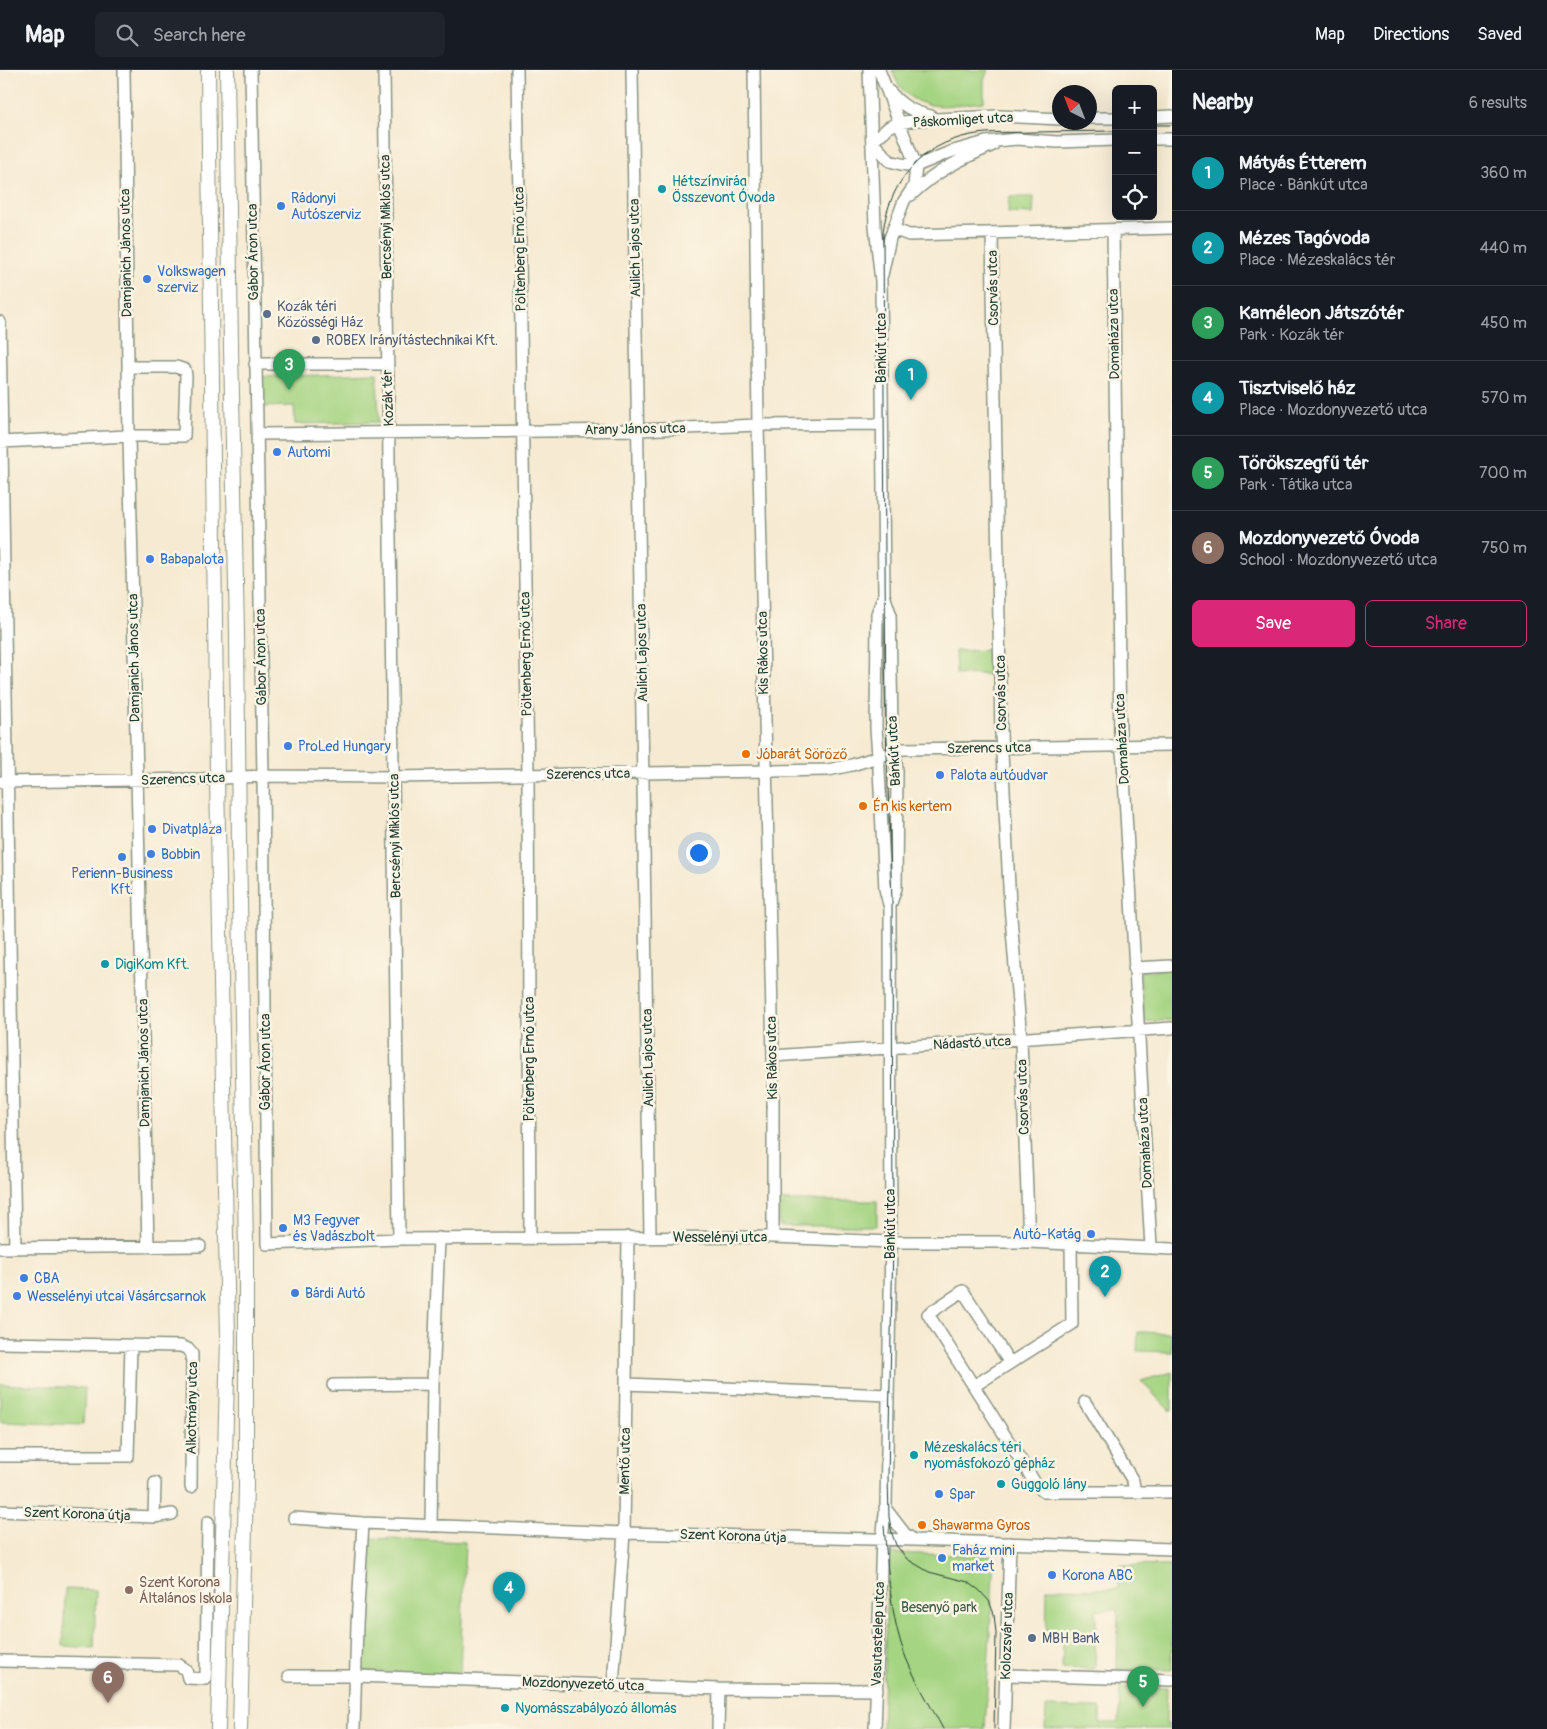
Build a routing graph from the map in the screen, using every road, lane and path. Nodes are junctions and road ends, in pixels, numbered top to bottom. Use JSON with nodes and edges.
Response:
{"nodes":[{"id":1,"x":124,"y":70,"type":"edge"},
{"id":2,"x":251,"y":70,"type":"edge"},
{"id":3,"x":384,"y":70,"type":"edge"},
{"id":4,"x":517,"y":70,"type":"edge"},
{"id":5,"x":632,"y":70,"type":"edge"},
{"id":6,"x":754,"y":70,"type":"edge"},
{"id":7,"x":869,"y":70,"type":"edge"},
{"id":8,"x":879,"y":70,"type":"edge"},
{"id":9,"x":208,"y":71,"type":"edge"},
{"id":10,"x":227,"y":71,"type":"edge"},
{"id":11,"x":885,"y":87,"type":"junction"},
{"id":12,"x":1172,"y":116,"type":"edge"},
{"id":13,"x":1157,"y":117,"type":"edge"},
{"id":14,"x":1097,"y":118,"type":"edge"},
{"id":15,"x":1112,"y":118,"type":"edge"},
{"id":16,"x":942,"y":119,"type":"junction"},
{"id":17,"x":1052,"y":119,"type":"edge"},
{"id":18,"x":899,"y":123,"type":"junction"},
{"id":19,"x":1172,"y":139,"type":"edge"},
{"id":20,"x":1006,"y":140,"type":"junction"},
{"id":21,"x":1112,"y":140,"type":"edge"},
{"id":22,"x":1157,"y":140,"type":"edge"},
{"id":23,"x":872,"y":142,"type":"junction"},
{"id":24,"x":916,"y":166,"type":"junction"},
{"id":25,"x":904,"y":201,"type":"junction"},
{"id":26,"x":1172,"y":228,"type":"edge"},
{"id":27,"x":893,"y":230,"type":"junction"},
{"id":28,"x":1113,"y":230,"type":"junction"},
{"id":29,"x":992,"y":233,"type":"junction"},
{"id":30,"x":881,"y":281,"type":"junction"},
{"id":31,"x":0,"y":322,"type":"edge"},
{"id":32,"x":255,"y":364,"type":"junction"},
{"id":33,"x":387,"y":364,"type":"junction"},
{"id":34,"x":128,"y":367,"type":"junction"},
{"id":35,"x":881,"y":424,"type":"junction"},
{"id":36,"x":758,"y":425,"type":"junction"},
{"id":37,"x":638,"y":430,"type":"junction"},
{"id":38,"x":523,"y":431,"type":"junction"},
{"id":39,"x":389,"y":433,"type":"junction"},
{"id":40,"x":257,"y":434,"type":"junction"},
{"id":41,"x":129,"y":436,"type":"junction"},
{"id":42,"x":1,"y":442,"type":"edge"},
{"id":43,"x":884,"y":595,"type":"junction"},
{"id":44,"x":1172,"y":745,"type":"edge"},
{"id":45,"x":1120,"y":746,"type":"junction"},
{"id":46,"x":1002,"y":748,"type":"junction"},
{"id":47,"x":895,"y":751,"type":"junction"},
{"id":48,"x":878,"y":756,"type":"junction"},
{"id":49,"x":766,"y":770,"type":"junction"},
{"id":50,"x":644,"y":773,"type":"junction"},
{"id":51,"x":528,"y":775,"type":"junction"},
{"id":52,"x":263,"y":776,"type":"junction"},
{"id":53,"x":239,"y":777,"type":"junction"},
{"id":54,"x":394,"y":777,"type":"junction"},
{"id":55,"x":218,"y":778,"type":"junction"},
{"id":56,"x":136,"y":780,"type":"junction"},
{"id":57,"x":4,"y":782,"type":"edge"},
{"id":58,"x":890,"y":908,"type":"junction"},
{"id":59,"x":1172,"y":966,"type":"edge"},
{"id":60,"x":1134,"y":968,"type":"junction"},
{"id":61,"x":1172,"y":1028,"type":"edge"},
{"id":62,"x":1138,"y":1031,"type":"junction"},
{"id":63,"x":1021,"y":1040,"type":"junction"},
{"id":64,"x":889,"y":1047,"type":"junction"},
{"id":65,"x":772,"y":1056,"type":"junction"},
{"id":66,"x":650,"y":1236,"type":"junction"},
{"id":67,"x":772,"y":1236,"type":"junction"},
{"id":68,"x":628,"y":1237,"type":"junction"},
{"id":69,"x":439,"y":1238,"type":"junction"},
{"id":70,"x":530,"y":1238,"type":"junction"},
{"id":71,"x":399,"y":1239,"type":"junction"},
{"id":72,"x":891,"y":1242,"type":"junction"},
{"id":73,"x":1029,"y":1242,"type":"junction"},
{"id":74,"x":267,"y":1244,"type":"joint"},
{"id":75,"x":1071,"y":1244,"type":"junction"},
{"id":76,"x":200,"y":1246,"type":"dead end"},
{"id":77,"x":148,"y":1247,"type":"junction"},
{"id":78,"x":1151,"y":1247,"type":"junction"},
{"id":79,"x":0,"y":1248,"type":"edge"},
{"id":80,"x":15,"y":1248,"type":"junction"},
{"id":81,"x":1172,"y":1249,"type":"edge"},
{"id":82,"x":0,"y":1343,"type":"edge"},
{"id":83,"x":131,"y":1345,"type":"junction"},
{"id":84,"x":1010,"y":1363,"type":"junction"},
{"id":85,"x":433,"y":1384,"type":"junction"},
{"id":86,"x":627,"y":1384,"type":"junction"},
{"id":87,"x":333,"y":1385,"type":"dead end"},
{"id":88,"x":974,"y":1386,"type":"junction"},
{"id":89,"x":888,"y":1395,"type":"junction"},
{"id":90,"x":1085,"y":1402,"type":"dead end"},
{"id":91,"x":0,"y":1456,"type":"edge"},
{"id":92,"x":155,"y":1483,"type":"dead end"},
{"id":93,"x":191,"y":1487,"type":"dead end"},
{"id":94,"x":1135,"y":1492,"type":"junction"},
{"id":95,"x":1172,"y":1492,"type":"edge"},
{"id":96,"x":886,"y":1508,"type":"junction"},
{"id":97,"x":0,"y":1511,"type":"edge"},
{"id":98,"x":154,"y":1517,"type":"junction"},
{"id":99,"x":170,"y":1517,"type":"dead end"},
{"id":100,"x":294,"y":1518,"type":"dead end"},
{"id":101,"x":208,"y":1522,"type":"dead end"},
{"id":102,"x":363,"y":1524,"type":"junction"},
{"id":103,"x":431,"y":1526,"type":"junction"},
{"id":104,"x":624,"y":1533,"type":"junction"},
{"id":105,"x":882,"y":1540,"type":"junction"},
{"id":106,"x":914,"y":1540,"type":"junction"},
{"id":107,"x":1010,"y":1543,"type":"junction"},
{"id":108,"x":1172,"y":1549,"type":"edge"},
{"id":109,"x":0,"y":1661,"type":"edge"},
{"id":110,"x":1006,"y":1675,"type":"junction"},
{"id":111,"x":289,"y":1676,"type":"dead end"},
{"id":112,"x":356,"y":1676,"type":"junction"},
{"id":113,"x":1172,"y":1680,"type":"edge"},
{"id":114,"x":613,"y":1685,"type":"junction"},
{"id":115,"x":719,"y":1690,"type":"junction"},
{"id":116,"x":877,"y":1690,"type":"junction"},
{"id":117,"x":218,"y":1729,"type":"edge"},
{"id":118,"x":240,"y":1729,"type":"edge"},
{"id":119,"x":354,"y":1729,"type":"edge"},
{"id":120,"x":718,"y":1729,"type":"edge"},
{"id":121,"x":875,"y":1729,"type":"edge"},
{"id":122,"x":1004,"y":1729,"type":"edge"}],
"edges":[{"from":1,"to":34,"type":"street","name":"Damjanich János utca"},
{"from":2,"to":32,"type":"street","name":"Gábor Áron utca"},
{"from":3,"to":33,"type":"street","name":"Bercsényi Miklós utca"},
{"from":4,"to":38,"type":"street","name":"Pöltenberg Ernő utca"},
{"from":5,"to":37,"type":"street","name":"Aulich Lajos utca"},
{"from":6,"to":36,"type":"street","name":"Kis Rákos utca"},
{"from":7,"to":23,"type":"street","name":"Bánkút utca"},
{"from":8,"to":11,"type":"street"},
{"from":9,"to":55,"type":"main road"},
{"from":10,"to":53,"type":"main road"},
{"from":11,"to":16,"type":"street"},
{"from":11,"to":18,"type":"street"},
{"from":12,"to":13,"type":"street"},
{"from":14,"to":15,"type":"street"},
{"from":16,"to":17,"type":"street","name":"Páskomliget utca"},
{"from":16,"to":18,"type":"street","name":"Páskomliget utca"},
{"from":18,"to":23,"type":"street","name":"Páskomliget utca"},
{"from":18,"to":24,"type":"street"},
{"from":19,"to":22,"type":"street"},
{"from":20,"to":21,"type":"street","name":"Páskomliget utca"},
{"from":20,"to":24,"type":"street","name":"Páskomliget utca"},
{"from":20,"to":25,"type":"street","name":"Páskomliget utca"},
{"from":23,"to":24,"type":"street"},
{"from":23,"to":30,"type":"street","name":"Bánkút utca"},
{"from":24,"to":25,"type":"street","name":"Bánkút utca"},
{"from":25,"to":27,"type":"street","name":"Bánkút utca"},
{"from":26,"to":28,"type":"street"},
{"from":27,"to":29,"type":"street"},
{"from":27,"to":30,"type":"street","name":"Bánkút utca"},
{"from":28,"to":29,"type":"street"},
{"from":28,"to":45,"type":"street","name":"Domaháza utca"},
{"from":29,"to":46,"type":"street","name":"Csorvás utca"},
{"from":30,"to":35,"type":"street","name":"Bánkút utca"},
{"from":31,"to":42,"type":"street"},
{"from":32,"to":33,"type":"street","name":"Kozák tér"},
{"from":32,"to":40,"type":"street","name":"Gábor Áron utca"},
{"from":33,"to":39,"type":"street","name":"Kozák tér"},
{"from":34,"to":41,"type":"street","name":"Damjanich János utca"},
{"from":34,"to":41,"type":"street"},
{"from":35,"to":36,"type":"street","name":"Arany János utca"},
{"from":35,"to":43,"type":"street","name":"Bánkút utca"},
{"from":36,"to":37,"type":"street","name":"Arany János utca"},
{"from":36,"to":49,"type":"street","name":"Kis Rákos utca"},
{"from":37,"to":38,"type":"street","name":"Arany János utca"},
{"from":37,"to":50,"type":"street","name":"Aulich Lajos utca"},
{"from":38,"to":39,"type":"street","name":"Arany János utca"},
{"from":38,"to":51,"type":"street","name":"Pöltenberg Ernő utca"},
{"from":39,"to":40,"type":"street","name":"Kozák tér"},
{"from":39,"to":54,"type":"street","name":"Bercsényi Miklós utca"},
{"from":40,"to":52,"type":"street","name":"Gábor Áron utca"},
{"from":41,"to":42,"type":"street"},
{"from":41,"to":56,"type":"street","name":"Damjanich János utca"},
{"from":42,"to":57,"type":"street"},
{"from":43,"to":47,"type":"street","name":"Bánkút utca"},
{"from":43,"to":48,"type":"street","name":"Bánkút utca"},
{"from":44,"to":45,"type":"street","name":"Szerencs utca"},
{"from":45,"to":46,"type":"street","name":"Szerencs utca"},
{"from":45,"to":60,"type":"street","name":"Domaháza utca"},
{"from":46,"to":47,"type":"street","name":"Szerencs utca"},
{"from":46,"to":63,"type":"street","name":"Csorvás utca"},
{"from":47,"to":48,"type":"street","name":"Szerencs utca"},
{"from":47,"to":58,"type":"street","name":"Bánkút utca"},
{"from":48,"to":49,"type":"street","name":"Szerencs utca"},
{"from":48,"to":58,"type":"street","name":"Bánkút utca"},
{"from":49,"to":50,"type":"street","name":"Szerencs utca"},
{"from":49,"to":65,"type":"street","name":"Kis Rákos utca"},
{"from":50,"to":51,"type":"street","name":"Szerencs utca"},
{"from":50,"to":66,"type":"street","name":"Aulich Lajos utca"},
{"from":51,"to":54,"type":"street","name":"Szerencs utca"},
{"from":51,"to":70,"type":"street","name":"Pöltenberg Ernő utca"},
{"from":52,"to":53,"type":"street","name":"Szerencs utca"},
{"from":52,"to":54,"type":"street","name":"Szerencs utca"},
{"from":52,"to":74,"type":"street","name":"Gábor Áron utca"},
{"from":53,"to":55,"type":"street","name":"Szerencs utca"},
{"from":53,"to":118,"type":"main road"},
{"from":54,"to":71,"type":"street","name":"Bercsényi Miklós utca"},
{"from":55,"to":56,"type":"street","name":"Szerencs utca"},
{"from":55,"to":117,"type":"main road"},
{"from":56,"to":57,"type":"street","name":"Szerencs utca"},
{"from":56,"to":77,"type":"street","name":"Damjanich János utca"},
{"from":57,"to":80,"type":"street"},
{"from":58,"to":64,"type":"street","name":"Bánkút utca"},
{"from":59,"to":60,"type":"street"},
{"from":60,"to":62,"type":"street","name":"Domaháza utca"},
{"from":61,"to":62,"type":"street","name":"Nádastó utca"},
{"from":62,"to":63,"type":"street","name":"Nádastó utca"},
{"from":62,"to":78,"type":"street","name":"Domaháza utca"},
{"from":63,"to":64,"type":"street","name":"Nádastó utca"},
{"from":63,"to":73,"type":"street","name":"Csorvás utca"},
{"from":64,"to":65,"type":"street","name":"Nádastó utca"},
{"from":64,"to":72,"type":"street","name":"Bánkút utca"},
{"from":65,"to":67,"type":"street","name":"Kis Rákos utca"},
{"from":66,"to":67,"type":"street","name":"Wesselényi utca"},
{"from":66,"to":68,"type":"street","name":"Wesselényi utca"},
{"from":67,"to":72,"type":"street","name":"Wesselényi utca"},
{"from":68,"to":70,"type":"street","name":"Wesselényi utca"},
{"from":68,"to":86,"type":"street","name":"Mentő utca"},
{"from":69,"to":70,"type":"street","name":"Wesselényi utca"},
{"from":69,"to":71,"type":"street","name":"Wesselényi utca"},
{"from":69,"to":85,"type":"street"},
{"from":71,"to":74,"type":"street","name":"Wesselényi utca"},
{"from":72,"to":73,"type":"street","name":"Wesselényi utca"},
{"from":72,"to":89,"type":"street","name":"Bánkút utca"},
{"from":73,"to":75,"type":"street","name":"Wesselényi utca"},
{"from":75,"to":78,"type":"street","name":"Wesselényi utca"},
{"from":75,"to":84,"type":"street"},
{"from":76,"to":77,"type":"street"},
{"from":77,"to":80,"type":"street"},
{"from":78,"to":81,"type":"street","name":"Wesselényi utca"},
{"from":79,"to":80,"type":"street"},
{"from":82,"to":83,"type":"street"},
{"from":83,"to":91,"type":"street"},
{"from":83,"to":93,"type":"street","name":"Alkotmány utca"},
{"from":84,"to":88,"type":"street"},
{"from":84,"to":88,"type":"street"},
{"from":85,"to":87,"type":"street"},
{"from":85,"to":103,"type":"street"},
{"from":86,"to":89,"type":"street"},
{"from":86,"to":104,"type":"street","name":"Mentő utca"},
{"from":88,"to":94,"type":"street"},
{"from":89,"to":96,"type":"street","name":"Bánkút utca"},
{"from":90,"to":94,"type":"street"},
{"from":92,"to":98,"type":"street"},
{"from":94,"to":95,"type":"street"},
{"from":96,"to":105,"type":"street","name":"Bánkút utca"},
{"from":96,"to":106,"type":"street"},
{"from":97,"to":98,"type":"street","name":"Szent Korona útja"},
{"from":98,"to":99,"type":"street","name":"Szent Korona útja"},
{"from":100,"to":102,"type":"street","name":"Szent Korona útja"},
{"from":101,"to":109,"type":"street"},
{"from":102,"to":103,"type":"street","name":"Szent Korona útja"},
{"from":102,"to":112,"type":"street"},
{"from":103,"to":104,"type":"street","name":"Szent Korona útja"},
{"from":104,"to":105,"type":"street","name":"Szent Korona útja"},
{"from":104,"to":114,"type":"street","name":"Mentő utca"},
{"from":105,"to":106,"type":"street","name":"Szent Korona útja"},
{"from":105,"to":116,"type":"street","name":"Vasutastelep utca"},
{"from":106,"to":107,"type":"street","name":"Szent Korona útja"},
{"from":107,"to":108,"type":"street","name":"Szent Korona útja"},
{"from":107,"to":110,"type":"street","name":"Kolozsvár utca"},
{"from":110,"to":113,"type":"street"},
{"from":110,"to":122,"type":"street","name":"Kolozsvár utca"},
{"from":111,"to":112,"type":"street","name":"Mozdonyvezető utca"},
{"from":112,"to":114,"type":"street","name":"Mozdonyvezető utca"},
{"from":112,"to":119,"type":"street"},
{"from":114,"to":115,"type":"street","name":"Mozdonyvezető utca"},
{"from":115,"to":116,"type":"street","name":"Mozdonyvezető utca"},
{"from":115,"to":120,"type":"street"},
{"from":116,"to":121,"type":"street","name":"Vasutastelep utca"}]}
